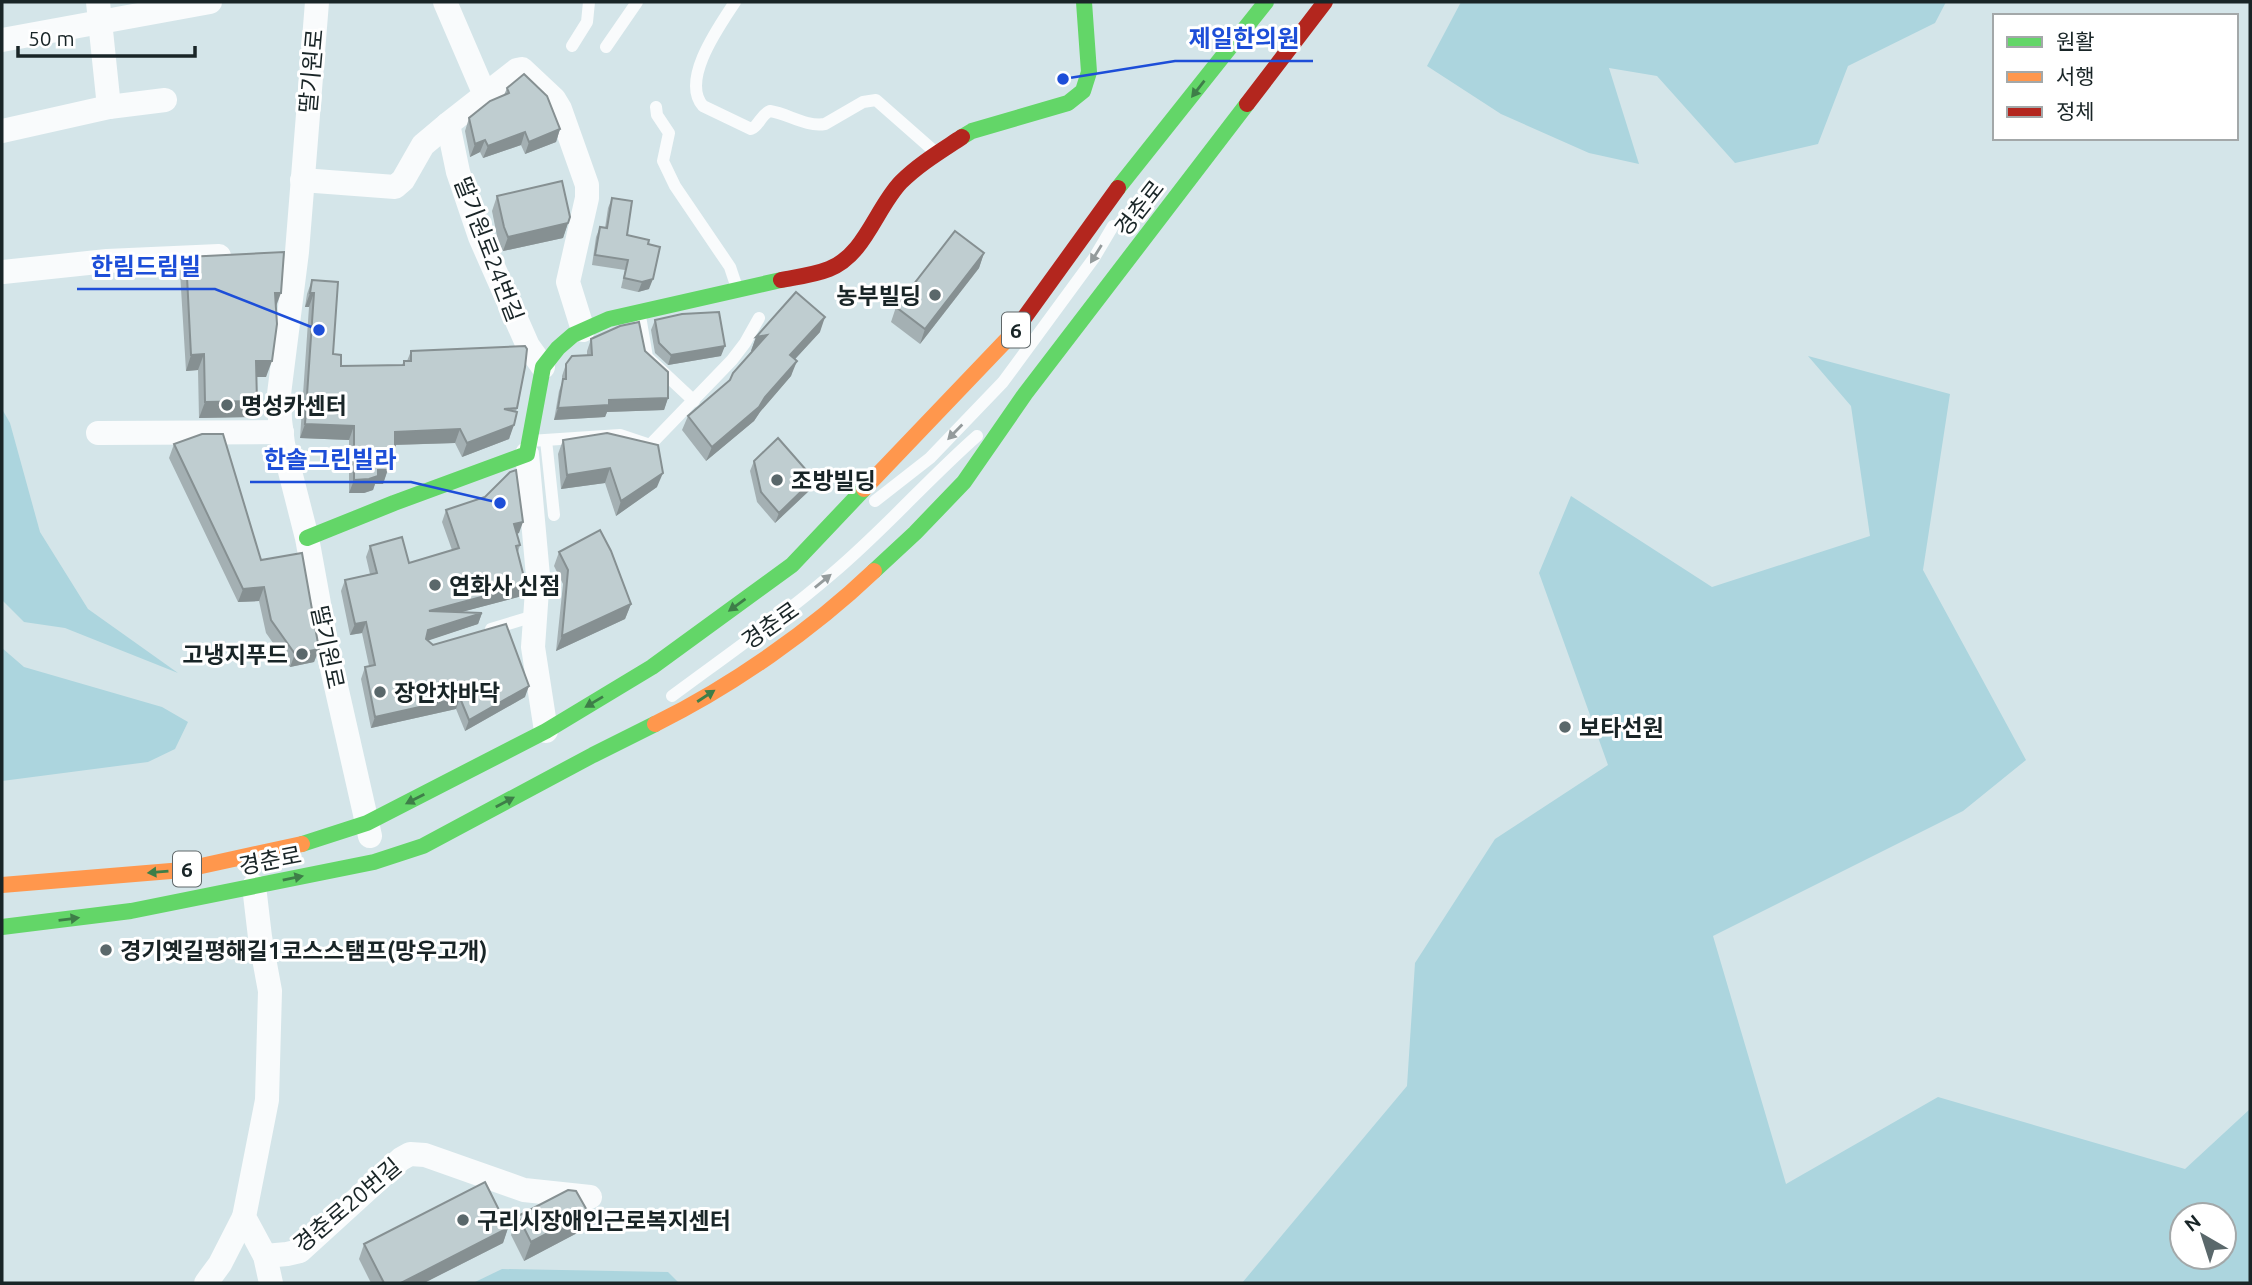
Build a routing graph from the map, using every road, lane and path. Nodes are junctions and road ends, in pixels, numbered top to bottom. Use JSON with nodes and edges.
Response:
{"nodes":[{"id":1,"x":210,"y":2,"type":"edge"},
{"id":2,"x":317,"y":2,"type":"edge"},
{"id":3,"x":444,"y":2,"type":"edge"},
{"id":4,"x":589,"y":2,"type":"edge"},
{"id":5,"x":637,"y":2,"type":"edge"},
{"id":6,"x":735,"y":2,"type":"edge"},
{"id":7,"x":1084,"y":2,"type":"edge"},
{"id":8,"x":1266,"y":2,"type":"edge"},
{"id":9,"x":1312,"y":6,"type":"edge"},
{"id":10,"x":99,"y":12,"type":"edge"},
{"id":11,"x":2,"y":40,"type":"edge"},
{"id":12,"x":572,"y":46,"type":"dead end"},
{"id":13,"x":606,"y":47,"type":"dead end"},
{"id":14,"x":485,"y":95,"type":"junction"},
{"id":15,"x":165,"y":100,"type":"dead end"},
{"id":16,"x":110,"y":107,"type":"junction"},
{"id":17,"x":656,"y":107,"type":"dead end"},
{"id":18,"x":1181,"y":111,"type":"junction"},
{"id":19,"x":448,"y":124,"type":"junction"},
{"id":20,"x":2,"y":131,"type":"edge"},
{"id":21,"x":936,"y":153,"type":"junction"},
{"id":22,"x":1141,"y":179,"type":"dead end"},
{"id":23,"x":302,"y":180,"type":"junction"},
{"id":24,"x":1121,"y":213,"type":"dead end"},
{"id":25,"x":297,"y":252,"type":"junction"},
{"id":26,"x":270,"y":253,"type":"edge"},
{"id":27,"x":243,"y":254,"type":"edge"},
{"id":28,"x":3,"y":272,"type":"edge"},
{"id":29,"x":737,"y":290,"type":"junction"},
{"id":30,"x":640,"y":312,"type":"junction"},
{"id":31,"x":759,"y":318,"type":"dead end"},
{"id":32,"x":583,"y":330,"type":"junction"},
{"id":33,"x":544,"y":367,"type":"junction"},
{"id":34,"x":1025,"y":394,"type":"junction"},
{"id":35,"x":694,"y":401,"type":"junction"},
{"id":36,"x":282,"y":432,"type":"junction"},
{"id":37,"x":98,"y":433,"type":"dead end"},
{"id":38,"x":534,"y":445,"type":"junction"},
{"id":39,"x":554,"y":515,"type":"dead end"},
{"id":40,"x":307,"y":538,"type":"junction"},
{"id":41,"x":792,"y":565,"type":"junction"},
{"id":42,"x":534,"y":616,"type":"junction"},
{"id":43,"x":482,"y":632,"type":"edge"},
{"id":44,"x":546,"y":731,"type":"junction"},
{"id":45,"x":593,"y":755,"type":"junction"},
{"id":46,"x":367,"y":823,"type":"junction"},
{"id":47,"x":374,"y":862,"type":"junction"},
{"id":48,"x":2,"y":885,"type":"edge"},
{"id":49,"x":254,"y":886,"type":"junction"},
{"id":50,"x":2,"y":927,"type":"edge"},
{"id":51,"x":590,"y":1196,"type":"dead end"},
{"id":52,"x":244,"y":1217,"type":"junction"},
{"id":53,"x":265,"y":1256,"type":"junction"},
{"id":54,"x":206,"y":1283,"type":"edge"},
{"id":55,"x":271,"y":1283,"type":"edge"}],
"edges":[{"from":1,"to":10,"type":"street"},
{"from":2,"to":23,"type":"street","name":"딸기원로"},
{"from":3,"to":14,"type":"street"},
{"from":4,"to":12,"type":"lane"},
{"from":5,"to":13,"type":"lane"},
{"from":6,"to":21,"type":"lane"},
{"from":7,"to":21,"type":"main road"},
{"from":8,"to":18,"type":"main road","name":"경춘로","number":"6","one_way":true},
{"from":9,"to":34,"type":"main road","name":"경춘로"},
{"from":10,"to":11,"type":"street"},
{"from":10,"to":16,"type":"street"},
{"from":14,"to":19,"type":"street"},
{"from":14,"to":32,"type":"street"},
{"from":15,"to":16,"type":"street"},
{"from":16,"to":20,"type":"street"},
{"from":17,"to":29,"type":"lane"},
{"from":18,"to":22,"type":"lane"},
{"from":18,"to":41,"type":"main road","name":"경춘로","number":"6"},
{"from":19,"to":23,"type":"street"},
{"from":19,"to":33,"type":"street","name":"딸기원로24번길"},
{"from":21,"to":29,"type":"main road"},
{"from":23,"to":25,"type":"street","name":"딸기원로"},
{"from":24,"to":41,"type":"lane","one_way":true},
{"from":25,"to":26,"type":"street"},
{"from":25,"to":36,"type":"street","name":"딸기원로"},
{"from":27,"to":28,"type":"street"},
{"from":29,"to":30,"type":"main road"},
{"from":30,"to":32,"type":"main road"},
{"from":30,"to":35,"type":"lane"},
{"from":31,"to":35,"type":"lane"},
{"from":32,"to":33,"type":"main road"},
{"from":33,"to":38,"type":"main road"},
{"from":45,"to":34,"type":"lane","one_way":true},
{"from":45,"to":34,"type":"main road","name":"경춘로","one_way":true},
{"from":35,"to":38,"type":"lane"},
{"from":36,"to":37,"type":"street"},
{"from":36,"to":40,"type":"street","name":"딸기원로"},
{"from":38,"to":39,"type":"lane"},
{"from":38,"to":40,"type":"main road"},
{"from":38,"to":42,"type":"street"},
{"from":40,"to":46,"type":"street","name":"딸기원로"},
{"from":41,"to":44,"type":"main road","name":"경춘로","number":"6","one_way":true},
{"from":42,"to":43,"type":"lane"},
{"from":42,"to":44,"type":"street"},
{"from":44,"to":46,"type":"main road","name":"경춘로","number":"6","one_way":true},
{"from":47,"to":45,"type":"main road","name":"경춘로","one_way":true},
{"from":46,"to":47,"type":"street","name":"딸기원로"},
{"from":46,"to":48,"type":"main road","name":"경춘로","number":"6","one_way":true},
{"from":49,"to":47,"type":"main road","name":"경춘로","one_way":true},
{"from":50,"to":49,"type":"main road","name":"경춘로","one_way":true},
{"from":49,"to":52,"type":"street"},
{"from":51,"to":53,"type":"street","name":"경춘로20번길"},
{"from":52,"to":53,"type":"street","name":"경춘로20번길"},
{"from":52,"to":54,"type":"street"},
{"from":53,"to":55,"type":"street","name":"경춘로20번길"}]}
